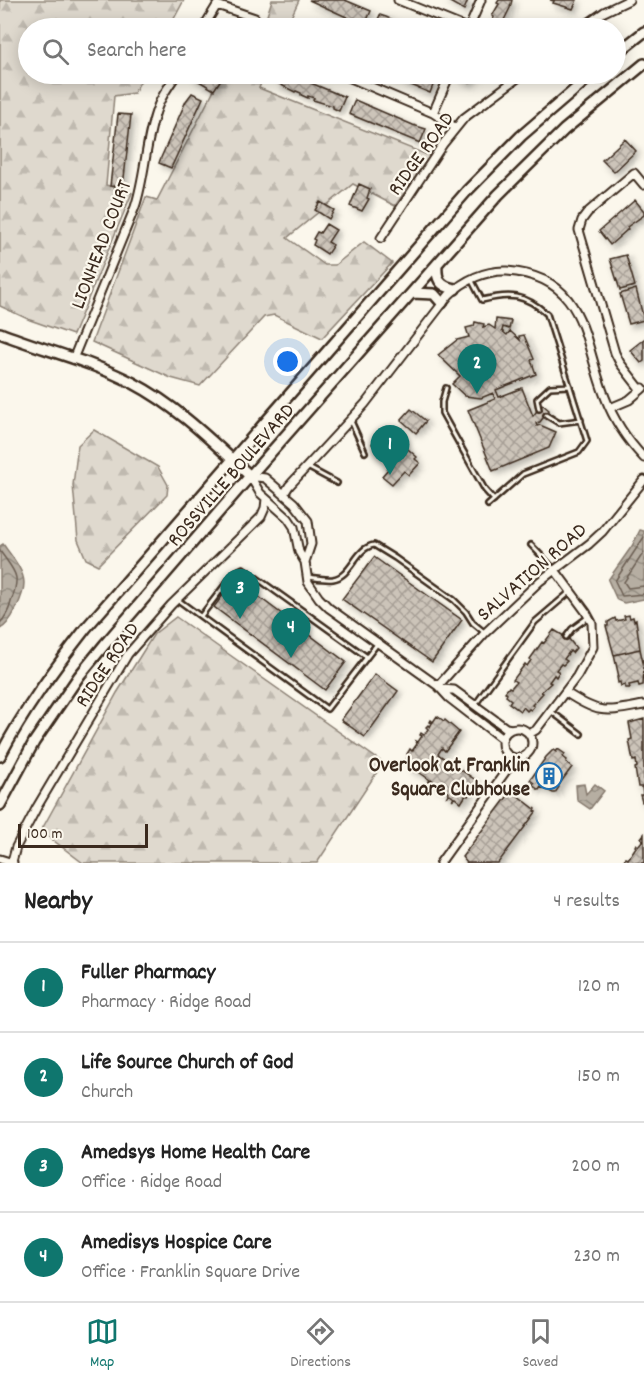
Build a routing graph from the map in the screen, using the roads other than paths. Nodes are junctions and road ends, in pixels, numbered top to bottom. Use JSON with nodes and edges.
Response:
{"nodes":[{"id":1,"x":398,"y":0,"type":"edge"},
{"id":2,"x":481,"y":0,"type":"edge"},
{"id":3,"x":608,"y":0,"type":"edge"},
{"id":4,"x":629,"y":0,"type":"edge"},
{"id":5,"x":612,"y":8,"type":"junction"},
{"id":6,"x":209,"y":18,"type":"edge"},
{"id":7,"x":255,"y":18,"type":"dead end"},
{"id":8,"x":443,"y":18,"type":"edge"},
{"id":9,"x":473,"y":18,"type":"edge"},
{"id":10,"x":596,"y":18,"type":"edge"},
{"id":11,"x":644,"y":32,"type":"edge"},
{"id":12,"x":626,"y":46,"type":"edge"},
{"id":13,"x":644,"y":64,"type":"edge"},
{"id":14,"x":626,"y":78,"type":"edge"},
{"id":15,"x":171,"y":84,"type":"edge"},
{"id":16,"x":364,"y":84,"type":"edge"},
{"id":17,"x":446,"y":84,"type":"edge"},
{"id":18,"x":510,"y":84,"type":"edge"},
{"id":19,"x":581,"y":84,"type":"edge"},
{"id":20,"x":619,"y":84,"type":"edge"},
{"id":21,"x":433,"y":113,"type":"junction"},
{"id":22,"x":456,"y":128,"type":"junction"},
{"id":23,"x":644,"y":185,"type":"edge"},
{"id":24,"x":381,"y":238,"type":"dead end"},
{"id":25,"x":437,"y":263,"type":"junction"},
{"id":26,"x":471,"y":279,"type":"junction"},
{"id":27,"x":454,"y":290,"type":"junction"},
{"id":28,"x":412,"y":292,"type":"junction"},
{"id":29,"x":442,"y":303,"type":"junction"},
{"id":30,"x":0,"y":333,"type":"edge"},
{"id":31,"x":73,"y":359,"type":"junction"},
{"id":32,"x":570,"y":386,"type":"junction"},
{"id":33,"x":446,"y":388,"type":"dead end"},
{"id":34,"x":643,"y":389,"type":"edge"},
{"id":35,"x":610,"y":408,"type":"junction"},
{"id":36,"x":538,"y":409,"type":"dead end"},
{"id":37,"x":546,"y":415,"type":"dead end"},
{"id":38,"x":580,"y":420,"type":"junction"},
{"id":39,"x":351,"y":421,"type":"junction"},
{"id":40,"x":365,"y":452,"type":"dead end"},
{"id":41,"x":644,"y":458,"type":"edge"},
{"id":42,"x":233,"y":461,"type":"junction"},
{"id":43,"x":307,"y":467,"type":"junction"},
{"id":44,"x":250,"y":476,"type":"junction"},
{"id":45,"x":644,"y":480,"type":"edge"},
{"id":46,"x":337,"y":483,"type":"dead end"},
{"id":47,"x":284,"y":494,"type":"junction"},
{"id":48,"x":266,"y":499,"type":"junction"},
{"id":49,"x":494,"y":500,"type":"junction"},
{"id":50,"x":488,"y":505,"type":"dead end"},
{"id":51,"x":531,"y":545,"type":"dead end"},
{"id":52,"x":305,"y":562,"type":"junction"},
{"id":53,"x":555,"y":570,"type":"junction"},
{"id":54,"x":307,"y":577,"type":"junction"},
{"id":55,"x":571,"y":591,"type":"junction"},
{"id":56,"x":177,"y":599,"type":"junction"},
{"id":57,"x":201,"y":616,"type":"junction"},
{"id":58,"x":589,"y":617,"type":"junction"},
{"id":59,"x":485,"y":633,"type":"junction"},
{"id":60,"x":566,"y":637,"type":"dead end"},
{"id":61,"x":378,"y":644,"type":"junction"},
{"id":62,"x":367,"y":657,"type":"junction"},
{"id":63,"x":440,"y":687,"type":"junction"},
{"id":64,"x":565,"y":692,"type":"junction"},
{"id":65,"x":475,"y":705,"type":"junction"},
{"id":66,"x":644,"y":705,"type":"edge"},
{"id":67,"x":551,"y":711,"type":"junction"},
{"id":68,"x":512,"y":729,"type":"junction"},
{"id":69,"x":529,"y":734,"type":"junction"},
{"id":70,"x":581,"y":734,"type":"dead end"},
{"id":71,"x":502,"y":739,"type":"junction"},
{"id":72,"x":0,"y":756,"type":"edge"},
{"id":73,"x":512,"y":757,"type":"junction"},
{"id":74,"x":0,"y":805,"type":"edge"},
{"id":75,"x":0,"y":860,"type":"edge"},
{"id":76,"x":12,"y":862,"type":"edge"},
{"id":77,"x":440,"y":863,"type":"edge"}],
"edges":[{"from":1,"to":8,"type":"street"},
{"from":2,"to":9,"type":"street"},
{"from":3,"to":5,"type":"street"},
{"from":4,"to":5,"type":"street"},
{"from":5,"to":10,"type":"street"},
{"from":6,"to":7,"type":"street"},
{"from":11,"to":12,"type":"main road"},
{"from":13,"to":14,"type":"main road","name":"ROSSVILLE BOULEVARD"},
{"from":15,"to":31,"type":"street","name":"LIONHEAD COURT"},
{"from":16,"to":21,"type":"street"},
{"from":17,"to":21,"type":"street"},
{"from":18,"to":22,"type":"street","name":"RIDGE ROAD"},
{"from":19,"to":42,"type":"main road","name":"ROSSVILLE BOULEVARD"},
{"from":20,"to":25,"type":"main road","name":"ROSSVILLE BOULEVARD"},
{"from":21,"to":22,"type":"street"},
{"from":22,"to":24,"type":"street","name":"RIDGE ROAD"},
{"from":23,"to":34,"type":"street"},
{"from":25,"to":27,"type":"main road"},
{"from":25,"to":28,"type":"main road","name":"ROSSVILLE BOULEVARD"},
{"from":26,"to":27,"type":"street"},
{"from":26,"to":32,"type":"lane"},
{"from":26,"to":35,"type":"street"},
{"from":27,"to":29,"type":"street"},
{"from":28,"to":29,"type":"main road"},
{"from":28,"to":44,"type":"main road","name":"ROSSVILLE BOULEVARD"},
{"from":29,"to":39,"type":"street"},
{"from":30,"to":31,"type":"main road"},
{"from":31,"to":42,"type":"main road"},
{"from":32,"to":36,"type":"lane"},
{"from":32,"to":38,"type":"lane"},
{"from":33,"to":49,"type":"lane"},
{"from":34,"to":35,"type":"street"},
{"from":35,"to":41,"type":"street"},
{"from":37,"to":38,"type":"lane"},
{"from":38,"to":49,"type":"lane"},
{"from":39,"to":40,"type":"lane"},
{"from":39,"to":43,"type":"street"},
{"from":42,"to":44,"type":"main road"},
{"from":42,"to":72,"type":"main road","name":"ROSSVILLE BOULEVARD"},
{"from":43,"to":46,"type":"lane"},
{"from":43,"to":47,"type":"street"},
{"from":44,"to":47,"type":"street"},
{"from":44,"to":48,"type":"street"},
{"from":44,"to":74,"type":"main road","name":"ROSSVILLE BOULEVARD"},
{"from":45,"to":53,"type":"street","name":"SALVATION ROAD"},
{"from":47,"to":52,"type":"street"},
{"from":48,"to":52,"type":"street"},
{"from":48,"to":56,"type":"street","name":"RIDGE ROAD"},
{"from":49,"to":50,"type":"lane"},
{"from":51,"to":53,"type":"lane"},
{"from":52,"to":54,"type":"street"},
{"from":53,"to":55,"type":"street"},
{"from":53,"to":59,"type":"street","name":"SALVATION ROAD"},
{"from":54,"to":59,"type":"lane"},
{"from":54,"to":61,"type":"street"},
{"from":55,"to":58,"type":"street"},
{"from":55,"to":65,"type":"lane"},
{"from":56,"to":57,"type":"lane"},
{"from":56,"to":76,"type":"street","name":"RIDGE ROAD"},
{"from":57,"to":62,"type":"lane"},
{"from":57,"to":62,"type":"lane"},
{"from":58,"to":60,"type":"lane"},
{"from":58,"to":64,"type":"street"},
{"from":59,"to":63,"type":"street","name":"SALVATION ROAD"},
{"from":61,"to":62,"type":"lane"},
{"from":61,"to":63,"type":"street"},
{"from":63,"to":65,"type":"street"},
{"from":63,"to":71,"type":"street"},
{"from":64,"to":66,"type":"street"},
{"from":64,"to":67,"type":"street"},
{"from":65,"to":68,"type":"street"},
{"from":67,"to":69,"type":"street"},
{"from":67,"to":70,"type":"lane"},
{"from":68,"to":69,"type":"street"},
{"from":68,"to":71,"type":"street"},
{"from":69,"to":73,"type":"street"},
{"from":71,"to":73,"type":"street"},
{"from":73,"to":77,"type":"street"},
{"from":75,"to":76,"type":"street","name":"RIDGE ROAD"}]}
